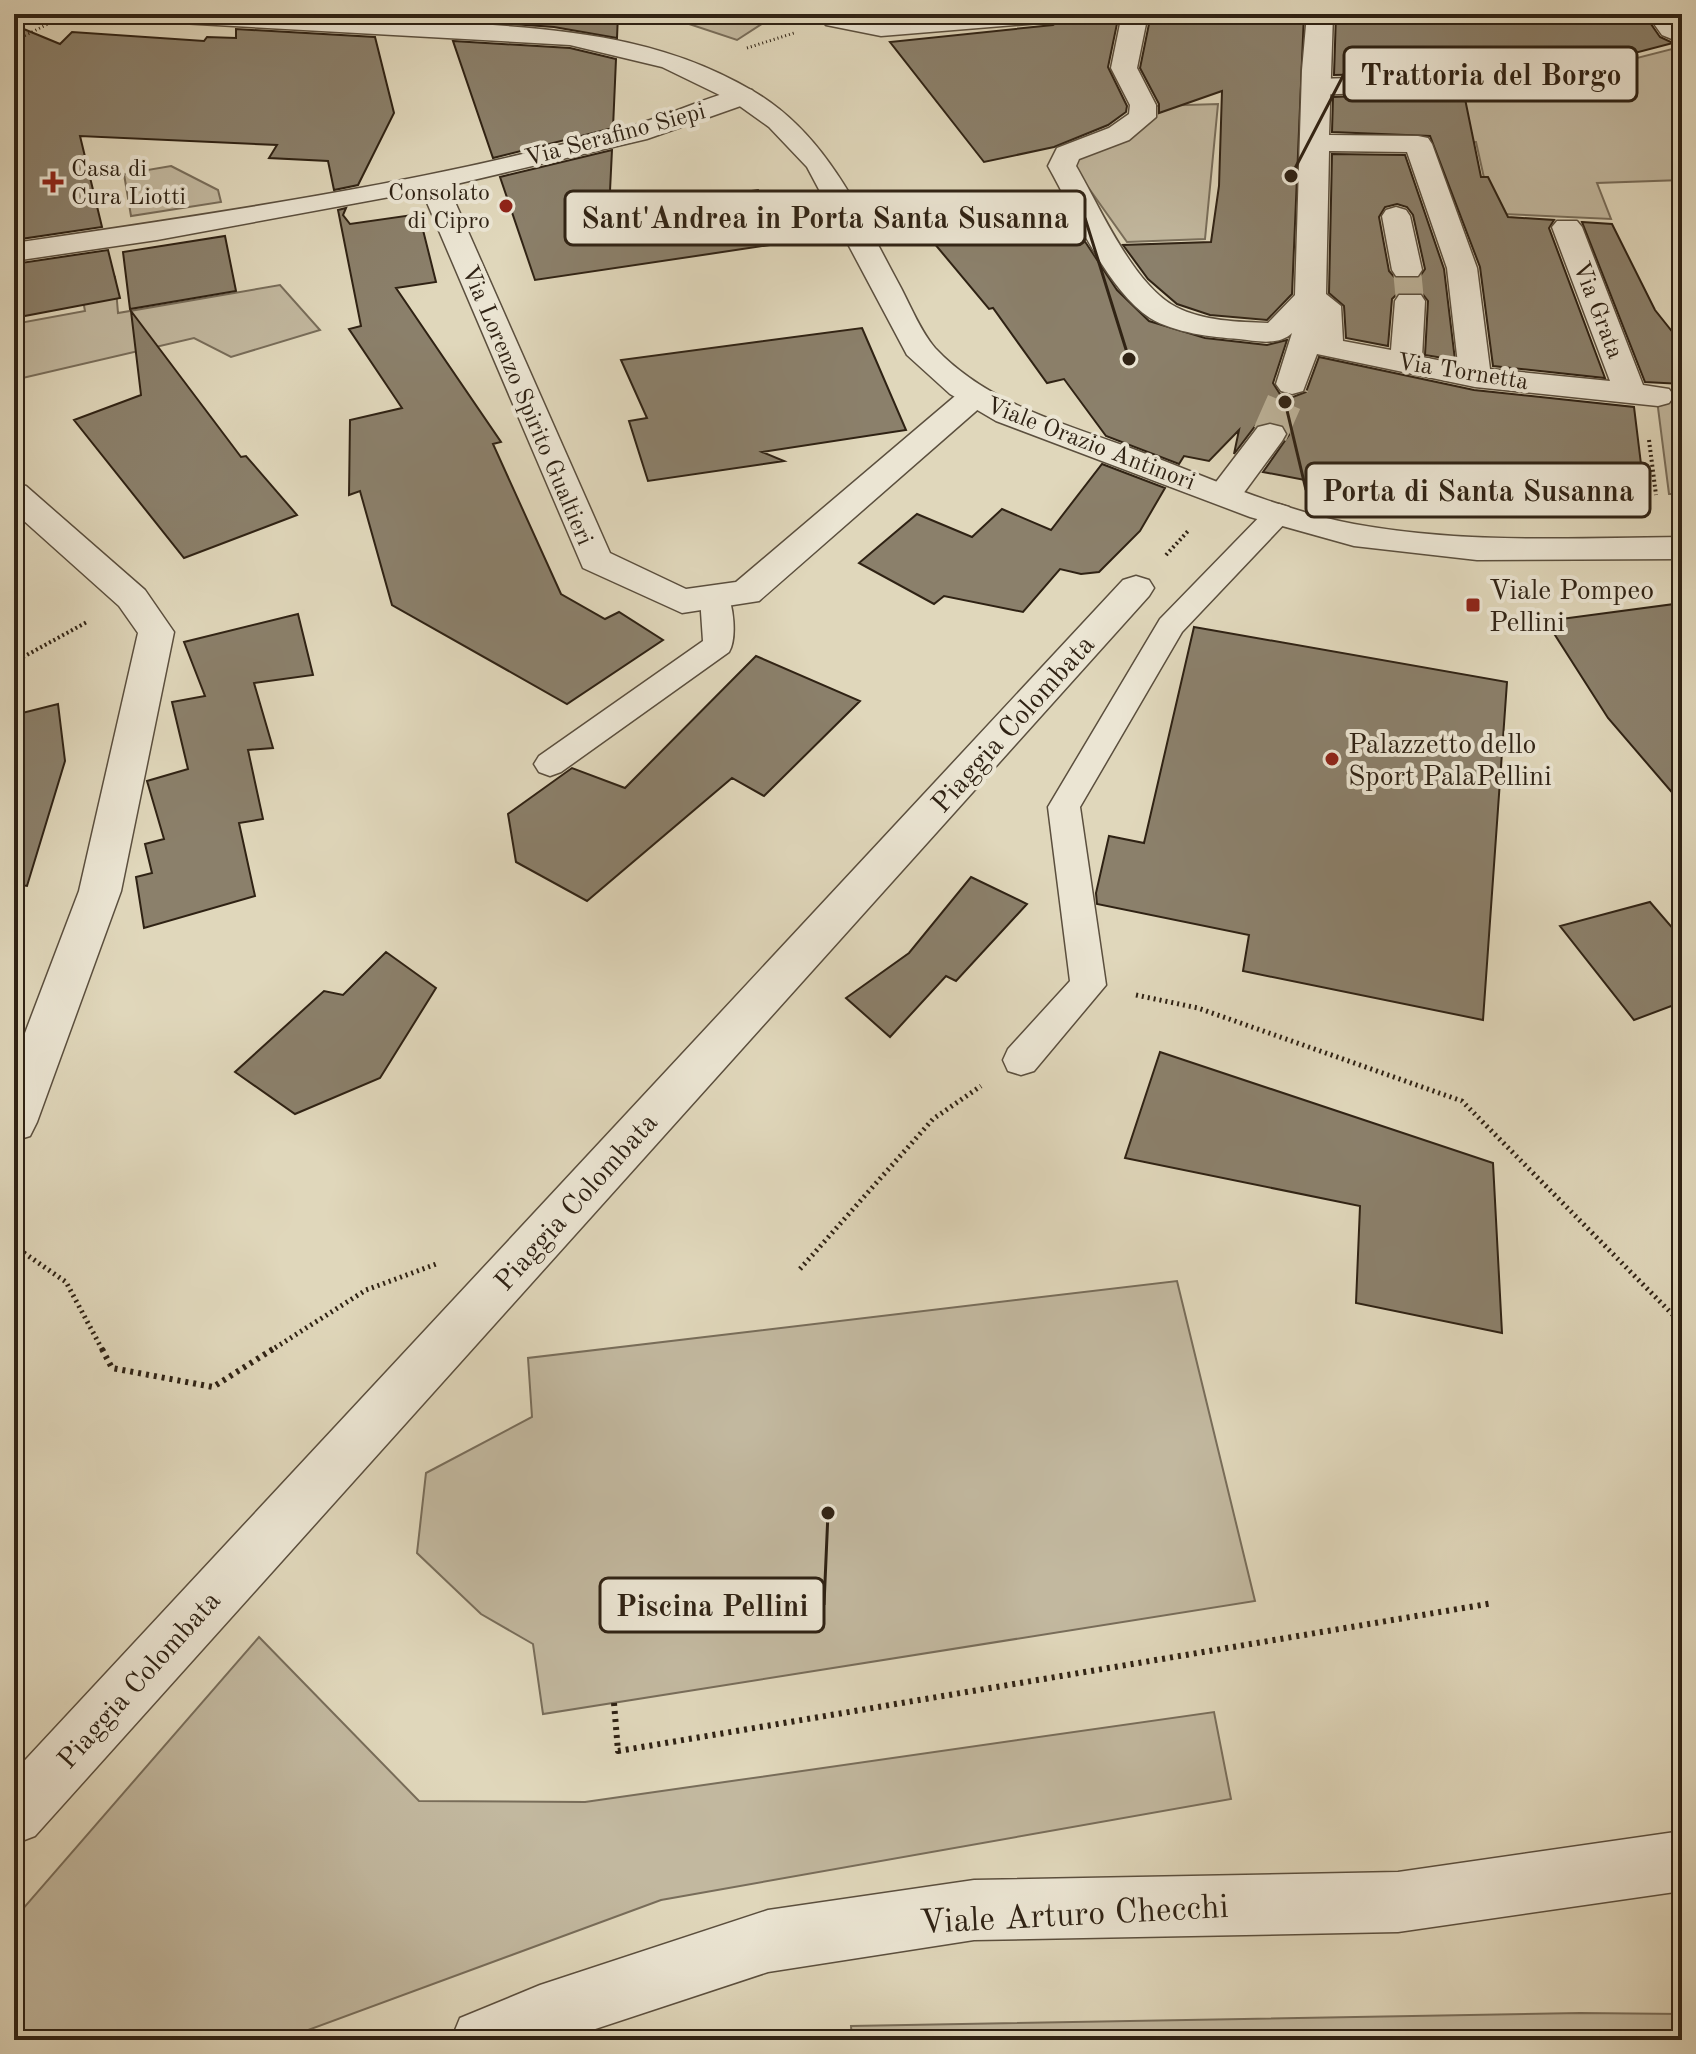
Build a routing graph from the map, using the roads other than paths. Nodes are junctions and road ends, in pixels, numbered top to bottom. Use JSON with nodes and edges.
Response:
{"nodes":[{"id":1,"x":163,"y":14,"type":"edge"},
{"id":2,"x":1053,"y":14,"type":"edge"},
{"id":3,"x":1135,"y":14,"type":"edge"},
{"id":4,"x":1320,"y":14,"type":"edge"},
{"id":5,"x":1660,"y":14,"type":"edge"},
{"id":6,"x":835,"y":20,"type":"dead end"},
{"id":7,"x":1682,"y":35,"type":"edge"},
{"id":8,"x":1424,"y":84,"type":"dead end"},
{"id":9,"x":1315,"y":87,"type":"junction"},
{"id":10,"x":743,"y":96,"type":"junction"},
{"id":11,"x":1315,"y":143,"type":"junction"},
{"id":12,"x":432,"y":181,"type":"junction"},
{"id":13,"x":1396,"y":216,"type":"dead end"},
{"id":14,"x":1567,"y":227,"type":"dead end"},
{"id":15,"x":14,"y":252,"type":"edge"},
{"id":16,"x":1310,"y":298,"type":"junction"},
{"id":17,"x":1406,"y":363,"type":"junction"},
{"id":18,"x":1475,"y":377,"type":"junction"},
{"id":19,"x":1292,"y":384,"type":"tunnel mouth"},
{"id":20,"x":1644,"y":394,"type":"joint"},
{"id":21,"x":972,"y":398,"type":"junction"},
{"id":22,"x":1270,"y":434,"type":"tunnel mouth"},
{"id":23,"x":14,"y":494,"type":"edge"},
{"id":24,"x":1225,"y":494,"type":"junction"},
{"id":25,"x":1279,"y":513,"type":"junction"},
{"id":26,"x":1682,"y":548,"type":"edge"},
{"id":27,"x":1136,"y":588,"type":"dead end"},
{"id":28,"x":715,"y":597,"type":"junction"},
{"id":29,"x":661,"y":686,"type":"junction"},
{"id":30,"x":624,"y":738,"type":"dead end"},
{"id":31,"x":550,"y":764,"type":"dead end"},
{"id":32,"x":1021,"y":1060,"type":"dead end"},
{"id":33,"x":14,"y":1122,"type":"edge"},
{"id":34,"x":14,"y":1815,"type":"edge"},
{"id":35,"x":1682,"y":1861,"type":"edge"},
{"id":36,"x":482,"y":2040,"type":"edge"}],
"edges":[{"from":1,"to":10,"type":"street","name":"Viale Orazio Antinori"},
{"from":2,"to":6,"type":"street"},
{"from":3,"to":16,"type":"street"},
{"from":4,"to":9,"type":"street"},
{"from":5,"to":7,"type":"street"},
{"from":8,"to":9,"type":"street"},
{"from":9,"to":11,"type":"street"},
{"from":10,"to":12,"type":"street","name":"Via Serafino Siepi"},
{"from":10,"to":21,"type":"street","name":"Viale Orazio Antinori"},
{"from":11,"to":16,"type":"street"},
{"from":11,"to":18,"type":"street"},
{"from":12,"to":15,"type":"street","name":"Via Serafino Siepi"},
{"from":12,"to":28,"type":"street","name":"Via Lorenzo Spirito Gualtieri"},
{"from":13,"to":17,"type":"street"},
{"from":14,"to":20,"type":"street","name":"Via Grata"},
{"from":16,"to":17,"type":"street","name":"Via Tornetta"},
{"from":16,"to":19,"type":"street"},
{"from":17,"to":18,"type":"street","name":"Via Tornetta"},
{"from":18,"to":20,"type":"street","name":"Via Tornetta"},
{"from":21,"to":24,"type":"street","name":"Viale Orazio Antinori"},
{"from":21,"to":28,"type":"street","name":"Via Lorenzo Spirito Gualtieri"},
{"from":22,"to":24,"type":"street"},
{"from":23,"to":33,"type":"street"},
{"from":24,"to":25,"type":"street"},
{"from":25,"to":26,"type":"street"},
{"from":25,"to":32,"type":"lane"},
{"from":27,"to":34,"type":"street","name":"Piaggia Colombata"},
{"from":28,"to":29,"type":"lane"},
{"from":29,"to":30,"type":"lane"},
{"from":29,"to":31,"type":"lane"},
{"from":35,"to":36,"type":"street","name":"Viale Arturo Checchi"}]}
